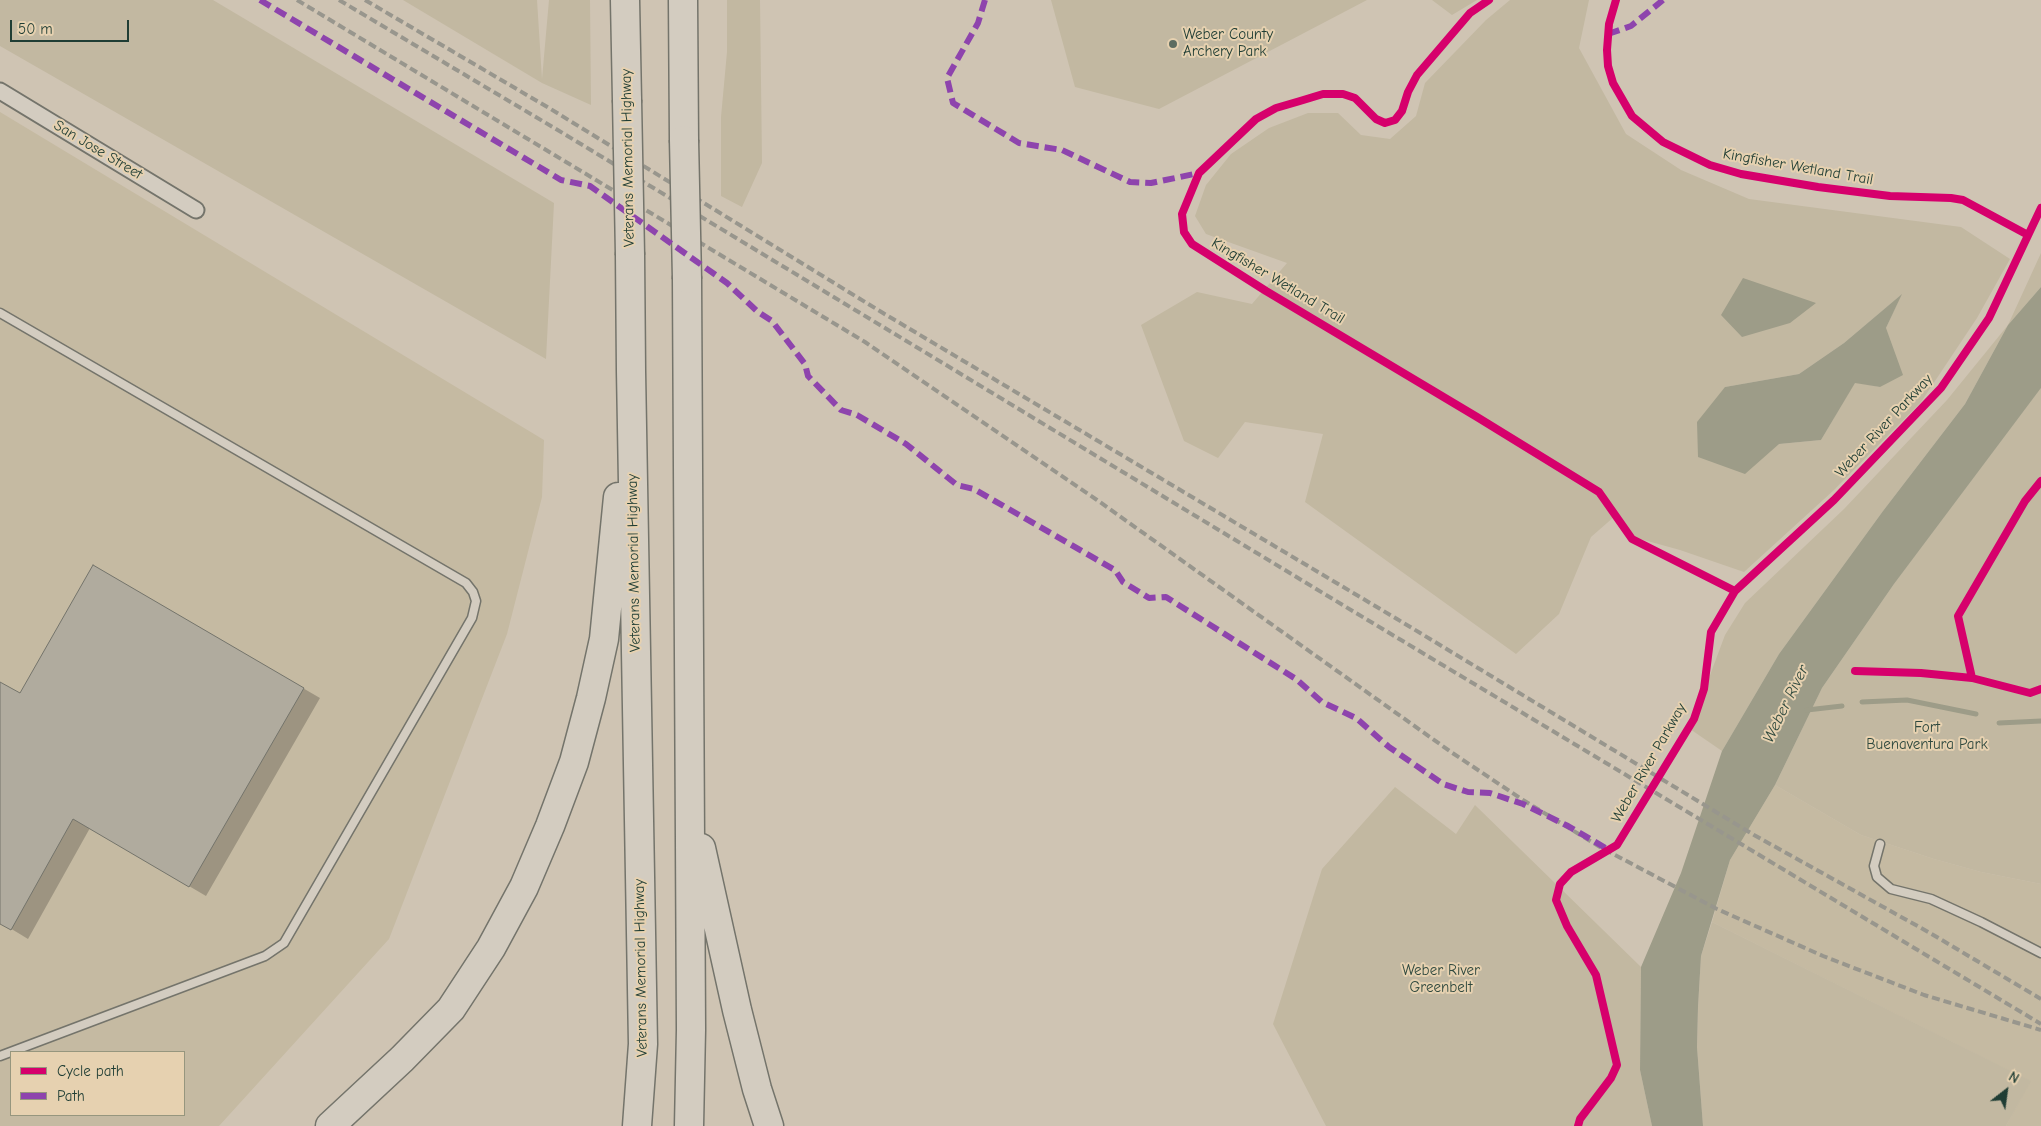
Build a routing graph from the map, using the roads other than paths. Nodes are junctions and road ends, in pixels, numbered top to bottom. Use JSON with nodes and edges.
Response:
{"nodes":[{"id":1,"x":625,"y":0,"type":"edge"},
{"id":2,"x":683,"y":0,"type":"edge"},
{"id":3,"x":0,"y":91,"type":"edge"},
{"id":4,"x":196,"y":210,"type":"dead end"},
{"id":5,"x":0,"y":313,"type":"edge"},
{"id":6,"x":631,"y":371,"type":"junction"},
{"id":7,"x":689,"y":794,"type":"junction"},
{"id":8,"x":1880,"y":844,"type":"dead end"},
{"id":9,"x":2041,"y":953,"type":"edge"},
{"id":10,"x":13,"y":1051,"type":"edge"},
{"id":11,"x":330,"y":1126,"type":"edge"},
{"id":12,"x":637,"y":1126,"type":"edge"},
{"id":13,"x":689,"y":1126,"type":"edge"},
{"id":14,"x":769,"y":1126,"type":"edge"}],
"edges":[{"from":1,"to":6,"type":"highway","name":"Veterans Memorial Highway","bridge":true},
{"from":2,"to":7,"type":"highway","bridge":true},
{"from":3,"to":4,"type":"street","name":"San Jose Street"},
{"from":5,"to":10,"type":"lane"},
{"from":6,"to":11,"type":"highway"},
{"from":6,"to":12,"type":"highway","name":"Veterans Memorial Highway"},
{"from":7,"to":13,"type":"highway"},
{"from":7,"to":14,"type":"highway"},
{"from":8,"to":9,"type":"lane"}]}
